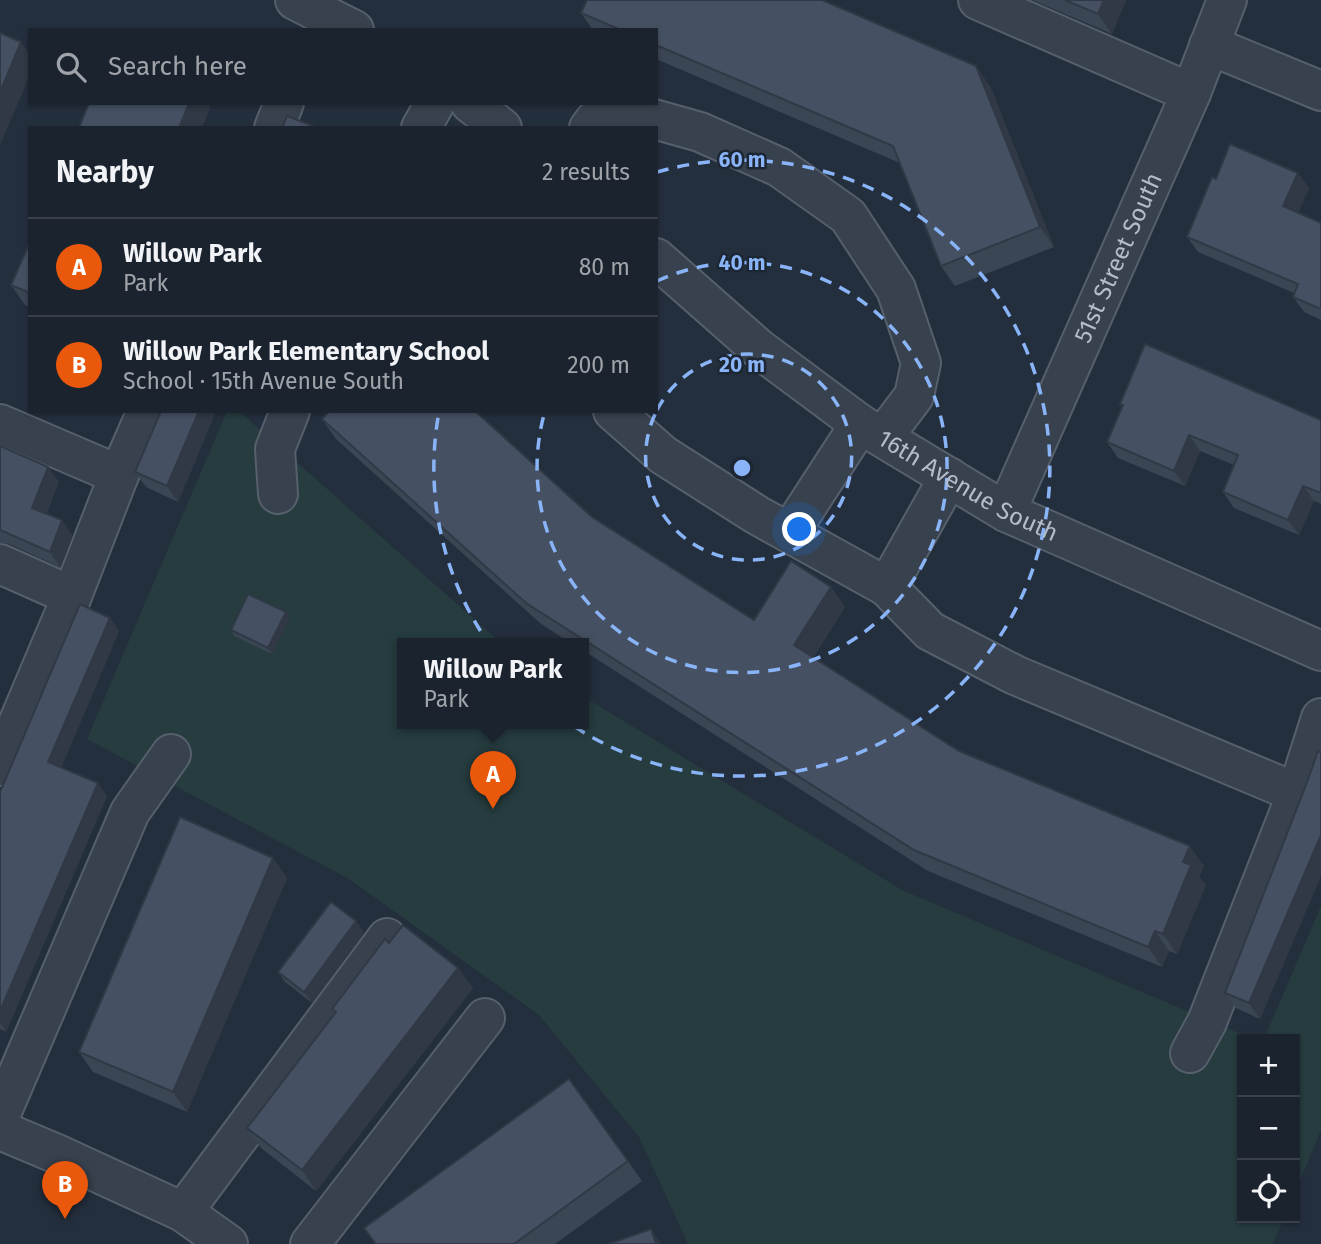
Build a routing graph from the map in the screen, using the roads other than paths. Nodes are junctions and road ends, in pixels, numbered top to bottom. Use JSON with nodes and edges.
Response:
{"nodes":[{"id":1,"x":978,"y":0,"type":"edge"},
{"id":2,"x":1227,"y":0,"type":"edge"},
{"id":3,"x":1209,"y":45,"type":"junction"},
{"id":4,"x":1321,"y":91,"type":"edge"},
{"id":5,"x":1191,"y":93,"type":"junction"},
{"id":6,"x":284,"y":105,"type":"edge"},
{"id":7,"x":434,"y":105,"type":"edge"},
{"id":8,"x":473,"y":105,"type":"edge"},
{"id":9,"x":275,"y":126,"type":"edge"},
{"id":10,"x":422,"y":126,"type":"edge"},
{"id":11,"x":499,"y":126,"type":"edge"},
{"id":12,"x":590,"y":126,"type":"edge"},
{"id":13,"x":658,"y":260,"type":"edge"},
{"id":14,"x":146,"y":413,"type":"edge"},
{"id":15,"x":289,"y":413,"type":"edge"},
{"id":16,"x":615,"y":413,"type":"edge"},
{"id":17,"x":0,"y":424,"type":"edge"},
{"id":18,"x":872,"y":430,"type":"junction"},
{"id":19,"x":119,"y":475,"type":"junction"},
{"id":20,"x":949,"y":477,"type":"junction"},
{"id":21,"x":278,"y":494,"type":"dead end"},
{"id":22,"x":1006,"y":512,"type":"junction"},
{"id":23,"x":790,"y":532,"type":"junction"},
{"id":24,"x":0,"y":564,"type":"edge"},
{"id":25,"x":887,"y":587,"type":"junction"},
{"id":26,"x":72,"y":596,"type":"junction"},
{"id":27,"x":1321,"y":651,"type":"edge"},
{"id":28,"x":1321,"y":718,"type":"edge"},
{"id":29,"x":171,"y":754,"type":"dead end"},
{"id":30,"x":0,"y":766,"type":"edge"},
{"id":31,"x":1297,"y":793,"type":"junction"},
{"id":32,"x":387,"y":938,"type":"edge"},
{"id":33,"x":485,"y":1018,"type":"dead end"},
{"id":34,"x":1190,"y":1053,"type":"dead end"},
{"id":35,"x":0,"y":1116,"type":"edge"},
{"id":36,"x":0,"y":1130,"type":"edge"},
{"id":37,"x":183,"y":1212,"type":"junction"},
{"id":38,"x":228,"y":1244,"type":"edge"},
{"id":39,"x":310,"y":1244,"type":"edge"}],
"edges":[{"from":1,"to":5,"type":"street"},
{"from":2,"to":3,"type":"street","name":"51st Street South"},
{"from":3,"to":4,"type":"street"},
{"from":3,"to":5,"type":"street","name":"51st Street South"},
{"from":5,"to":22,"type":"street","name":"51st Street South"},
{"from":6,"to":9,"type":"street"},
{"from":7,"to":10,"type":"street"},
{"from":8,"to":11,"type":"street"},
{"from":12,"to":18,"type":"street"},
{"from":13,"to":18,"type":"street","name":"16th Avenue South"},
{"from":14,"to":19,"type":"street"},
{"from":15,"to":21,"type":"street"},
{"from":16,"to":23,"type":"street"},
{"from":17,"to":19,"type":"street"},
{"from":18,"to":20,"type":"street","name":"16th Avenue South"},
{"from":18,"to":23,"type":"street"},
{"from":19,"to":26,"type":"street"},
{"from":20,"to":22,"type":"street","name":"16th Avenue South"},
{"from":20,"to":25,"type":"street"},
{"from":22,"to":27,"type":"street","name":"16th Avenue South"},
{"from":23,"to":25,"type":"street"},
{"from":24,"to":26,"type":"street"},
{"from":25,"to":31,"type":"street"},
{"from":26,"to":30,"type":"street"},
{"from":28,"to":31,"type":"street"},
{"from":29,"to":35,"type":"street"},
{"from":31,"to":34,"type":"street"},
{"from":32,"to":37,"type":"street"},
{"from":33,"to":39,"type":"street"},
{"from":36,"to":37,"type":"street"},
{"from":37,"to":38,"type":"street"}]}
